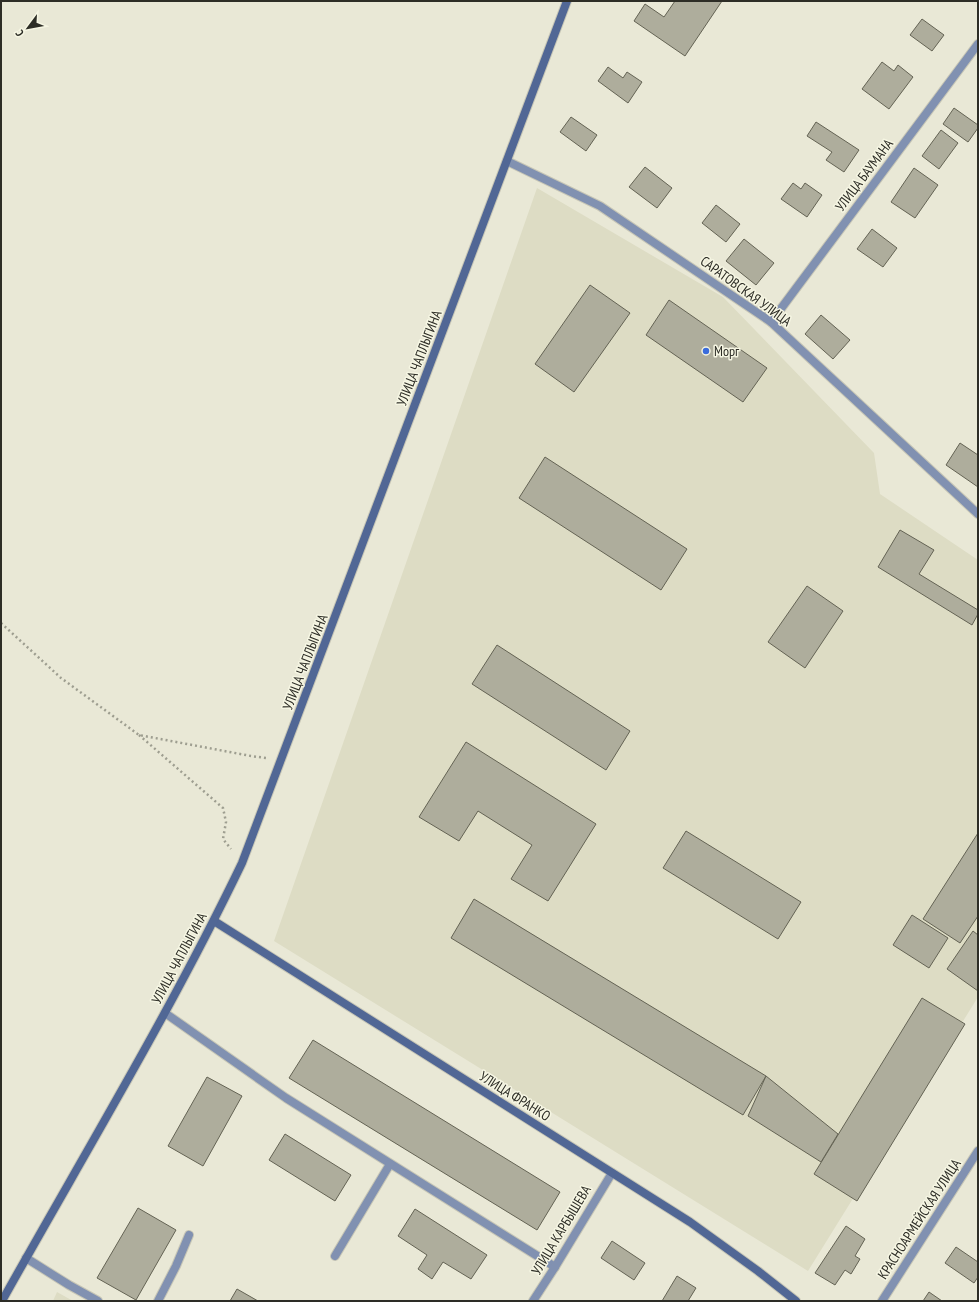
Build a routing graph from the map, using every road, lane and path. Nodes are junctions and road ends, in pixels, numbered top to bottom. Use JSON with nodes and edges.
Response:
{"nodes":[{"id":1,"x":567,"y":1,"type":"edge"},
{"id":2,"x":978,"y":44,"type":"edge"},
{"id":3,"x":507,"y":161,"type":"junction"},
{"id":4,"x":771,"y":322,"type":"junction"},
{"id":5,"x":978,"y":514,"type":"edge"},
{"id":6,"x":1,"y":623,"type":"edge"},
{"id":7,"x":139,"y":735,"type":"junction"},
{"id":8,"x":282,"y":759,"type":"junction"},
{"id":9,"x":242,"y":863,"type":"junction"},
{"id":10,"x":214,"y":921,"type":"junction"},
{"id":11,"x":164,"y":1013,"type":"junction"},
{"id":12,"x":978,"y":1151,"type":"edge"},
{"id":13,"x":390,"y":1164,"type":"junction"},
{"id":14,"x":612,"y":1173,"type":"junction"},
{"id":15,"x":189,"y":1235,"type":"dead end"},
{"id":16,"x":335,"y":1256,"type":"dead end"},
{"id":17,"x":26,"y":1258,"type":"junction"},
{"id":18,"x":555,"y":1267,"type":"junction"},
{"id":19,"x":2,"y":1301,"type":"edge"},
{"id":20,"x":98,"y":1301,"type":"edge"},
{"id":21,"x":158,"y":1301,"type":"edge"},
{"id":22,"x":533,"y":1301,"type":"edge"},
{"id":23,"x":796,"y":1301,"type":"edge"},
{"id":24,"x":882,"y":1301,"type":"edge"}],
"edges":[{"from":1,"to":3,"type":"main road","name":"УЛИЦА ЧАПЛЫГИНА"},
{"from":2,"to":4,"type":"street","name":"УЛИЦА БАУМАНА"},
{"from":3,"to":4,"type":"street","name":"САРАТОВСКАЯ УЛИЦА"},
{"from":3,"to":8,"type":"main road","name":"УЛИЦА ЧАПЛЫГИНА"},
{"from":4,"to":5,"type":"street","name":"САРАТОВСКАЯ УЛИЦА"},
{"from":6,"to":7,"type":"path"},
{"from":7,"to":8,"type":"path"},
{"from":7,"to":9,"type":"path"},
{"from":8,"to":9,"type":"main road","name":"УЛИЦА ЧАПЛЫГИНА"},
{"from":9,"to":10,"type":"main road","name":"УЛИЦА ЧАПЛЫГИНА"},
{"from":10,"to":11,"type":"main road","name":"УЛИЦА ЧАПЛЫГИНА"},
{"from":10,"to":14,"type":"main road","name":"УЛИЦА ФРАНКО"},
{"from":11,"to":13,"type":"street"},
{"from":11,"to":17,"type":"main road","name":"УЛИЦА ЧАПЛЫГИНА"},
{"from":12,"to":24,"type":"street","name":"КРАСНОАРМЕЙСКАЯ УЛИЦА"},
{"from":13,"to":16,"type":"street"},
{"from":13,"to":18,"type":"street"},
{"from":14,"to":18,"type":"street","name":"УЛИЦА КАРБЫШЕВА"},
{"from":14,"to":23,"type":"main road","name":"УЛИЦА ФРАНКО"},
{"from":15,"to":21,"type":"street"},
{"from":17,"to":19,"type":"main road","name":"УЛИЦА ЧАПЛЫГИНА"},
{"from":17,"to":20,"type":"street"},
{"from":18,"to":22,"type":"street","name":"УЛИЦА КАРБЫШЕВА"}]}
